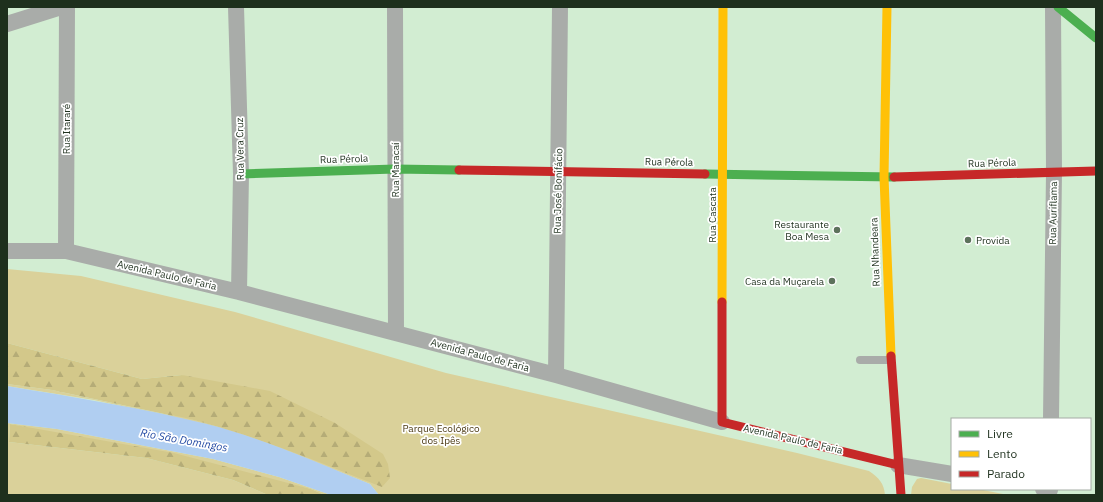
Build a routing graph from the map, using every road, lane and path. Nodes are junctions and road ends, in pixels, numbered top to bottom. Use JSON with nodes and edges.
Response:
{"nodes":[{"id":1,"x":60,"y":7,"type":"edge"},
{"id":2,"x":67,"y":7,"type":"edge"},
{"id":3,"x":236,"y":7,"type":"edge"},
{"id":4,"x":395,"y":7,"type":"edge"},
{"id":5,"x":560,"y":7,"type":"edge"},
{"id":6,"x":723,"y":7,"type":"edge"},
{"id":7,"x":887,"y":7,"type":"edge"},
{"id":8,"x":1053,"y":7,"type":"edge"},
{"id":9,"x":1058,"y":7,"type":"edge"},
{"id":10,"x":7,"y":24,"type":"edge"},
{"id":11,"x":1096,"y":38,"type":"edge"},
{"id":12,"x":395,"y":168,"type":"junction"},
{"id":13,"x":559,"y":171,"type":"junction"},
{"id":14,"x":1096,"y":171,"type":"edge"},
{"id":15,"x":1054,"y":172,"type":"junction"},
{"id":16,"x":724,"y":173,"type":"junction"},
{"id":17,"x":241,"y":174,"type":"junction"},
{"id":18,"x":884,"y":177,"type":"junction"},
{"id":19,"x":7,"y":251,"type":"edge"},
{"id":20,"x":66,"y":251,"type":"junction"},
{"id":21,"x":239,"y":292,"type":"junction"},
{"id":22,"x":396,"y":333,"type":"junction"},
{"id":23,"x":860,"y":360,"type":"dead end"},
{"id":24,"x":891,"y":360,"type":"junction"},
{"id":25,"x":556,"y":375,"type":"junction"},
{"id":26,"x":1051,"y":418,"type":"edge"},
{"id":27,"x":722,"y":422,"type":"junction"},
{"id":28,"x":898,"y":464,"type":"junction"},
{"id":29,"x":951,"y":474,"type":"edge"},
{"id":30,"x":901,"y":495,"type":"edge"}],
"edges":[{"from":1,"to":10,"type":"street"},
{"from":2,"to":20,"type":"street","name":"Rua Itararé"},
{"from":3,"to":17,"type":"street","name":"Rua Vera Cruz"},
{"from":4,"to":12,"type":"street","name":"Rua Maracaí"},
{"from":5,"to":13,"type":"street","name":"Rua José Bonifácio"},
{"from":6,"to":16,"type":"street","name":"Rua Cascata"},
{"from":7,"to":18,"type":"street","name":"Rua Nhandeara"},
{"from":8,"to":15,"type":"street","name":"Rua Auriflama"},
{"from":9,"to":11,"type":"street"},
{"from":12,"to":13,"type":"street","name":"Rua Pérola"},
{"from":12,"to":17,"type":"street","name":"Rua Pérola"},
{"from":12,"to":22,"type":"street","name":"Rua Maracaí"},
{"from":13,"to":16,"type":"street","name":"Rua Pérola"},
{"from":13,"to":25,"type":"street","name":"Rua José Bonifácio"},
{"from":14,"to":15,"type":"street","name":"Rua Pérola"},
{"from":15,"to":18,"type":"street","name":"Rua Pérola"},
{"from":15,"to":26,"type":"street","name":"Rua Auriflama"},
{"from":16,"to":18,"type":"street","name":"Rua Pérola"},
{"from":16,"to":27,"type":"street","name":"Rua Cascata"},
{"from":17,"to":21,"type":"street","name":"Rua Vera Cruz"},
{"from":18,"to":24,"type":"street","name":"Rua Nhandeara"},
{"from":19,"to":20,"type":"street","name":"Avenida Paulo de Faria"},
{"from":20,"to":21,"type":"street","name":"Avenida Paulo de Faria"},
{"from":21,"to":22,"type":"street","name":"Avenida Paulo de Faria"},
{"from":22,"to":25,"type":"street","name":"Avenida Paulo de Faria"},
{"from":23,"to":24,"type":"lane"},
{"from":24,"to":28,"type":"street","name":"Rua Nhandeara"},
{"from":25,"to":27,"type":"street","name":"Avenida Paulo de Faria"},
{"from":27,"to":28,"type":"street","name":"Avenida Paulo de Faria"},
{"from":28,"to":29,"type":"street","name":"Avenida Paulo de Faria"},
{"from":28,"to":30,"type":"street","name":"Rua Nhandeara"}]}
